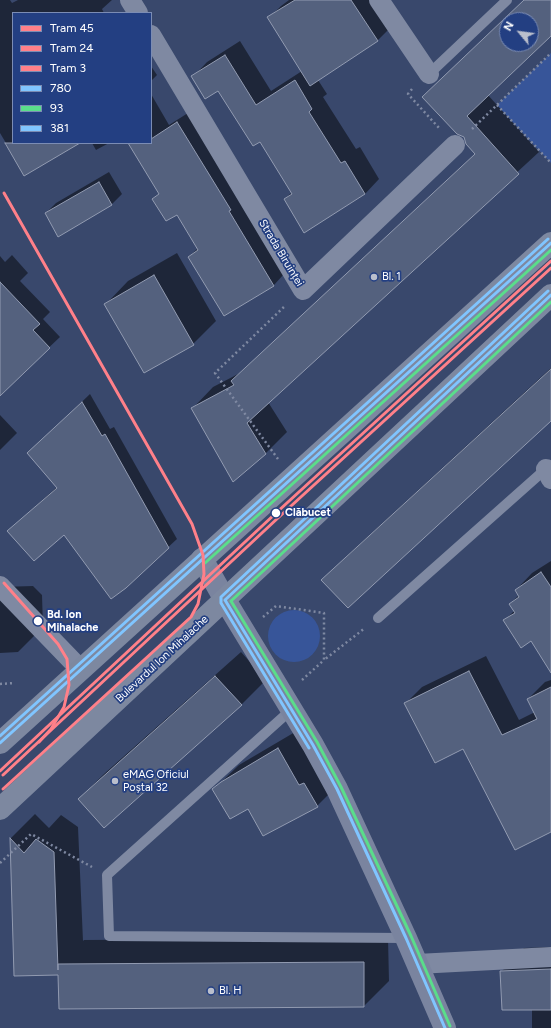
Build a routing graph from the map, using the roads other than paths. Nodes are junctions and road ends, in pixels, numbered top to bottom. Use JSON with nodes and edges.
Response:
{"nodes":[{"id":1,"x":130,"y":0,"type":"edge"},
{"id":2,"x":379,"y":0,"type":"edge"},
{"id":3,"x":507,"y":0,"type":"edge"},
{"id":4,"x":137,"y":12,"type":"edge"},
{"id":5,"x":152,"y":37,"type":"edge"},
{"id":6,"x":429,"y":74,"type":"joint"},
{"id":7,"x":455,"y":145,"type":"road end"},
{"id":8,"x":551,"y":243,"type":"edge"},
{"id":9,"x":551,"y":295,"type":"edge"},
{"id":10,"x":549,"y":471,"type":"edge"},
{"id":11,"x":202,"y":559,"type":"junction"},
{"id":12,"x":0,"y":586,"type":"edge"},
{"id":13,"x":225,"y":600,"type":"junction"},
{"id":14,"x":378,"y":618,"type":"road end"},
{"id":15,"x":81,"y":670,"type":"junction"},
{"id":16,"x":292,"y":709,"type":"junction"},
{"id":17,"x":0,"y":743,"type":"edge"},
{"id":18,"x":0,"y":810,"type":"edge"},
{"id":19,"x":406,"y":938,"type":"junction"},
{"id":20,"x":551,"y":957,"type":"edge"},
{"id":21,"x":417,"y":964,"type":"junction"},
{"id":22,"x":445,"y":1028,"type":"edge"}],
"edges":[{"from":1,"to":4,"type":"street"},
{"from":2,"to":6,"type":"street"},
{"from":3,"to":6,"type":"lane"},
{"from":5,"to":7,"type":"street","name":"Strada Biruinței"},
{"from":8,"to":11,"type":"main road"},
{"from":9,"to":13,"type":"main road","name":"Bulevardul Ion Mihalache"},
{"from":10,"to":14,"type":"lane"},
{"from":11,"to":13,"type":"street"},
{"from":11,"to":15,"type":"main road"},
{"from":12,"to":15,"type":"street"},
{"from":13,"to":16,"type":"street"},
{"from":13,"to":18,"type":"main road","name":"Bulevardul Ion Mihalache"},
{"from":15,"to":17,"type":"main road"},
{"from":16,"to":19,"type":"street"},
{"from":16,"to":19,"type":"lane"},
{"from":19,"to":21,"type":"street"},
{"from":20,"to":21,"type":"street"},
{"from":21,"to":22,"type":"street"}]}
